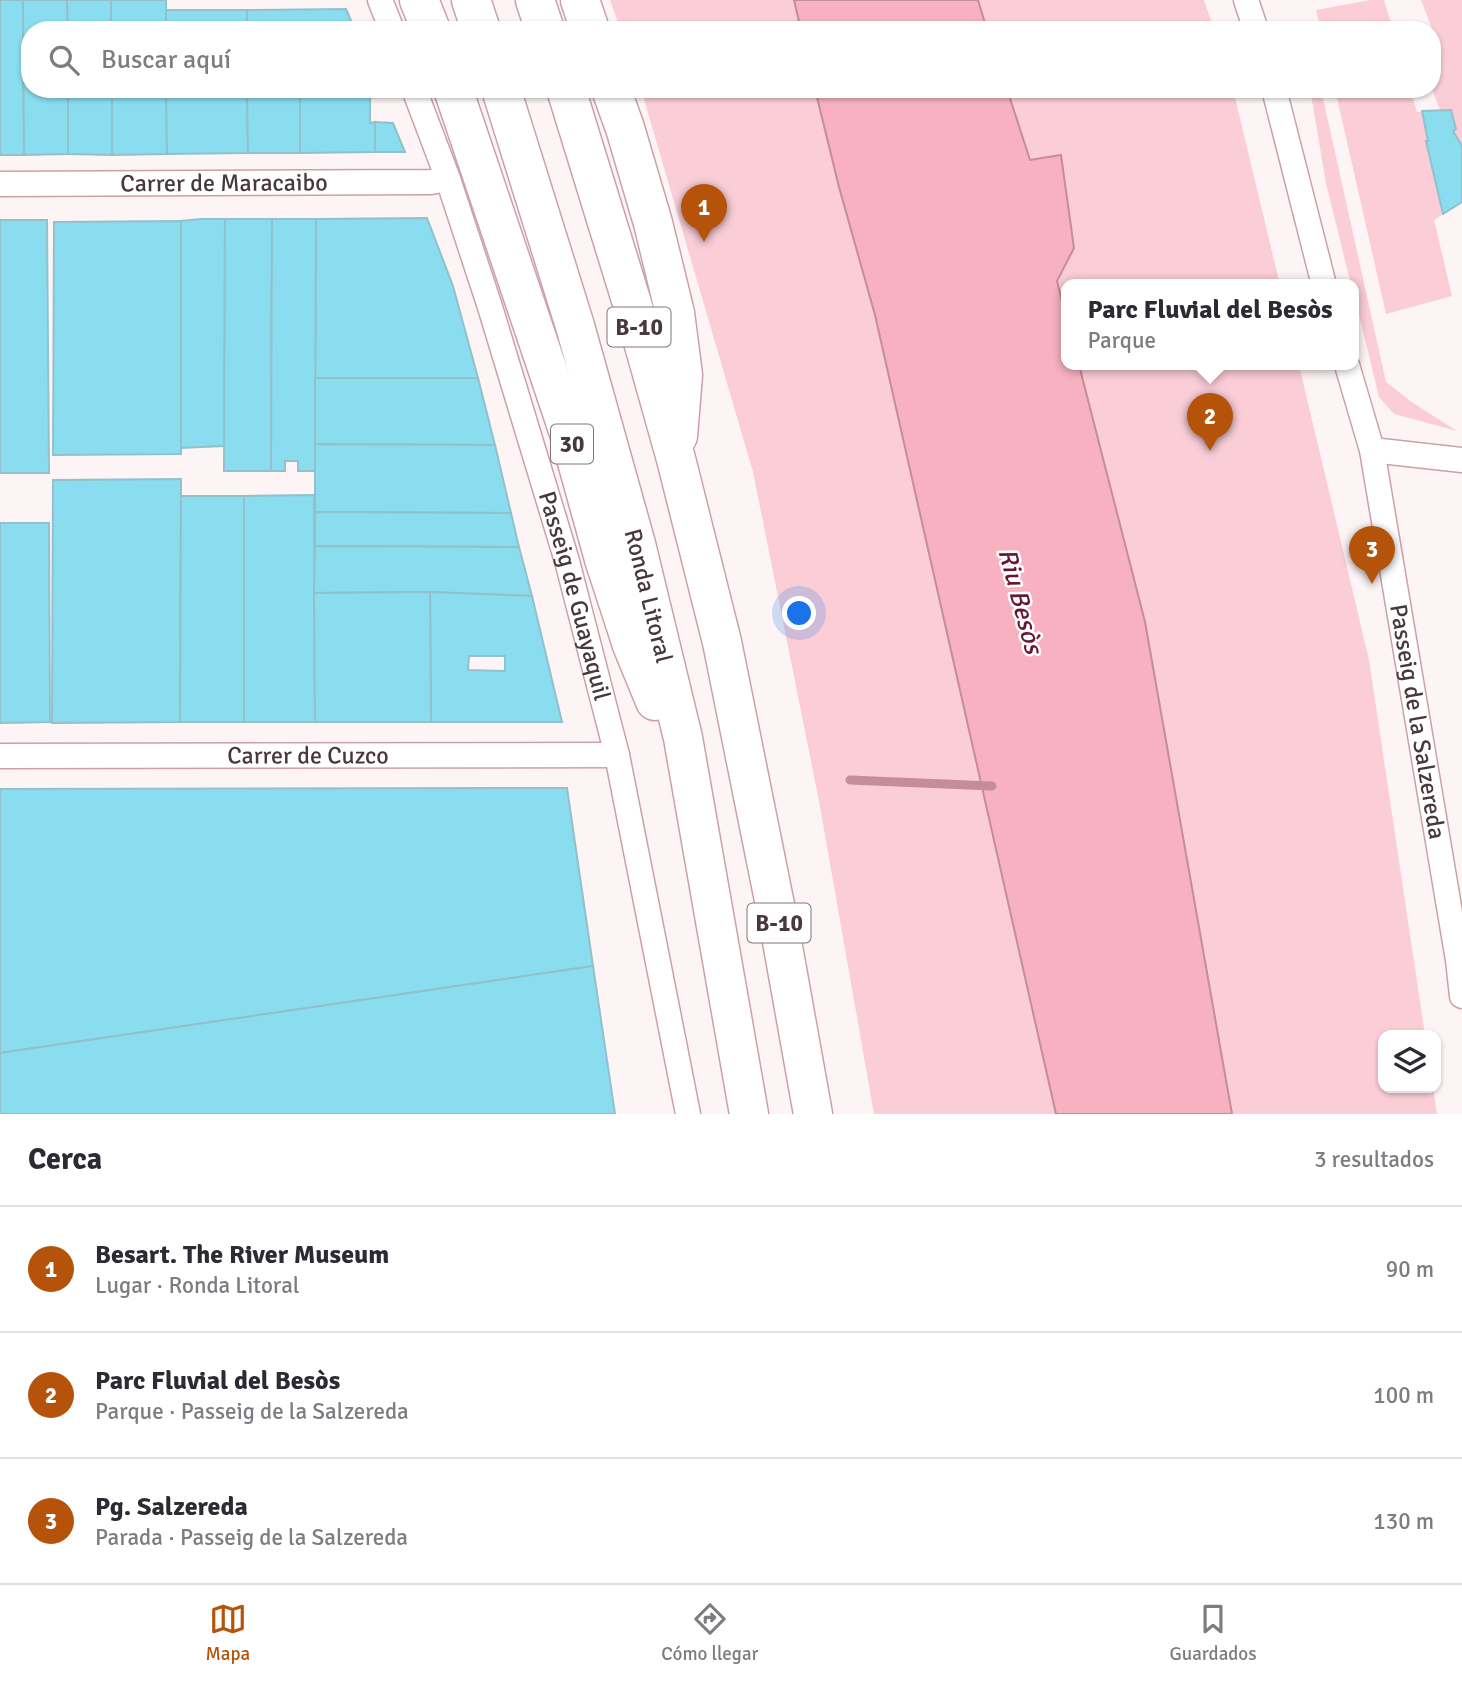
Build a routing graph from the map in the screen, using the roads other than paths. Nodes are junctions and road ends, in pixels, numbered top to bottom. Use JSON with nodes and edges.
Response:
{"nodes":[{"id":1,"x":380,"y":0,"type":"edge"},
{"id":2,"x":419,"y":0,"type":"edge"},
{"id":3,"x":471,"y":0,"type":"edge"},
{"id":4,"x":535,"y":0,"type":"edge"},
{"id":5,"x":580,"y":0,"type":"edge"},
{"id":6,"x":1246,"y":0,"type":"edge"},
{"id":7,"x":1259,"y":0,"type":"edge"},
{"id":8,"x":388,"y":21,"type":"edge"},
{"id":9,"x":427,"y":21,"type":"edge"},
{"id":10,"x":478,"y":21,"type":"edge"},
{"id":11,"x":542,"y":21,"type":"edge"},
{"id":12,"x":587,"y":21,"type":"edge"},
{"id":13,"x":1253,"y":21,"type":"edge"},
{"id":14,"x":1261,"y":21,"type":"edge"},
{"id":15,"x":417,"y":98,"type":"edge"},
{"id":16,"x":456,"y":98,"type":"edge"},
{"id":17,"x":504,"y":98,"type":"edge"},
{"id":18,"x":569,"y":98,"type":"edge"},
{"id":19,"x":614,"y":98,"type":"edge"},
{"id":20,"x":1276,"y":98,"type":"edge"},
{"id":21,"x":448,"y":179,"type":"junction"},
{"id":22,"x":0,"y":184,"type":"edge"},
{"id":23,"x":1322,"y":279,"type":"edge"},
{"id":24,"x":1348,"y":370,"type":"edge"},
{"id":25,"x":1372,"y":450,"type":"junction"},
{"id":26,"x":676,"y":459,"type":"junction"},
{"id":27,"x":1462,"y":460,"type":"edge"},
{"id":28,"x":617,"y":755,"type":"junction"},
{"id":29,"x":0,"y":756,"type":"edge"},
{"id":30,"x":693,"y":797,"type":"junction"},
{"id":31,"x":1462,"y":996,"type":"edge"},
{"id":32,"x":688,"y":1114,"type":"edge"},
{"id":33,"x":749,"y":1114,"type":"edge"},
{"id":34,"x":813,"y":1114,"type":"edge"}],
"edges":[{"from":1,"to":8,"type":"street"},
{"from":2,"to":9,"type":"highway"},
{"from":3,"to":10,"type":"highway"},
{"from":4,"to":11,"type":"highway"},
{"from":5,"to":12,"type":"highway"},
{"from":6,"to":13,"type":"street"},
{"from":7,"to":14,"type":"street"},
{"from":15,"to":21,"type":"street","name":"Passeig de Guayaquil"},
{"from":16,"to":30,"type":"highway","number":"30"},
{"from":17,"to":30,"type":"highway","name":"Ronda Litoral","number":"B-10"},
{"from":18,"to":26,"type":"highway","number":"B-10"},
{"from":19,"to":26,"type":"highway"},
{"from":20,"to":23,"type":"street"},
{"from":21,"to":22,"type":"street","name":"Carrer de Maracaibo"},
{"from":21,"to":28,"type":"street","name":"Passeig de Guayaquil"},
{"from":24,"to":25,"type":"street","name":"Passeig de la Salzereda"},
{"from":25,"to":27,"type":"street"},
{"from":25,"to":31,"type":"street","name":"Passeig de la Salzereda"},
{"from":26,"to":34,"type":"highway","number":"B-10"},
{"from":28,"to":29,"type":"street","name":"Carrer de Cuzco"},
{"from":28,"to":32,"type":"street","name":"Passeig de Guayaquil"},
{"from":30,"to":33,"type":"highway","name":"Ronda Litoral","number":"B-10"}]}
